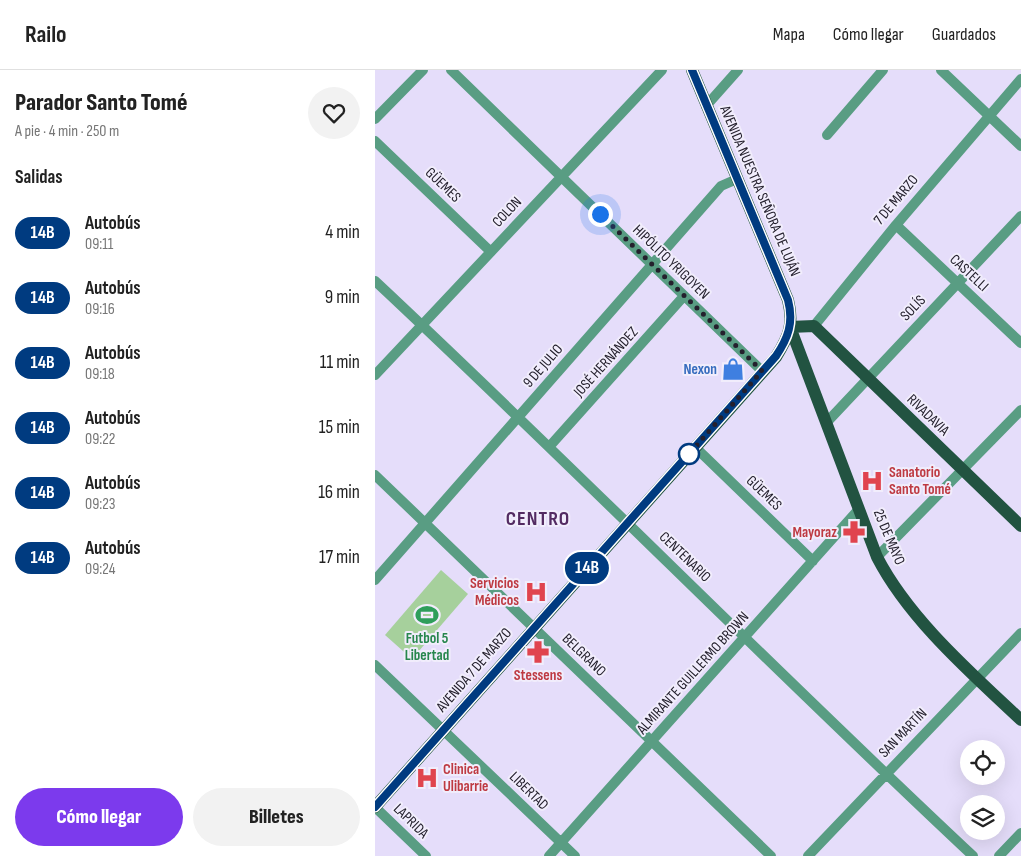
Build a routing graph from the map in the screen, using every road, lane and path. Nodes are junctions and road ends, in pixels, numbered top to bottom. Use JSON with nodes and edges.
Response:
{"nodes":[{"id":1,"x":423,"y":70,"type":"edge"},
{"id":2,"x":451,"y":70,"type":"edge"},
{"id":3,"x":661,"y":70,"type":"edge"},
{"id":4,"x":692,"y":70,"type":"edge"},
{"id":5,"x":738,"y":70,"type":"edge"},
{"id":6,"x":883,"y":70,"type":"edge"},
{"id":7,"x":941,"y":70,"type":"edge"},
{"id":8,"x":1021,"y":79,"type":"edge"},
{"id":9,"x":706,"y":106,"type":"junction"},
{"id":10,"x":989,"y":115,"type":"junction"},
{"id":11,"x":375,"y":119,"type":"edge"},
{"id":12,"x":827,"y":136,"type":"dead end"},
{"id":13,"x":375,"y":141,"type":"edge"},
{"id":14,"x":1021,"y":146,"type":"edge"},
{"id":15,"x":561,"y":176,"type":"junction"},
{"id":16,"x":737,"y":179,"type":"junction"},
{"id":17,"x":1021,"y":216,"type":"edge"},
{"id":18,"x":896,"y":225,"type":"junction"},
{"id":19,"x":490,"y":251,"type":"junction"},
{"id":20,"x":652,"y":264,"type":"junction"},
{"id":21,"x":375,"y":281,"type":"edge"},
{"id":22,"x":958,"y":282,"type":"junction"},
{"id":23,"x":685,"y":296,"type":"junction"},
{"id":24,"x":421,"y":325,"type":"junction"},
{"id":25,"x":813,"y":326,"type":"junction"},
{"id":26,"x":791,"y":327,"type":"junction"},
{"id":27,"x":1021,"y":343,"type":"edge"},
{"id":28,"x":762,"y":371,"type":"junction"},
{"id":29,"x":375,"y":375,"type":"edge"},
{"id":30,"x":867,"y":378,"type":"junction"},
{"id":31,"x":1021,"y":410,"type":"edge"},
{"id":32,"x":519,"y":416,"type":"junction"},
{"id":33,"x":827,"y":422,"type":"junction"},
{"id":34,"x":695,"y":447,"type":"junction"},
{"id":35,"x":549,"y":448,"type":"junction"},
{"id":36,"x":962,"y":469,"type":"junction"},
{"id":37,"x":375,"y":475,"type":"edge"},
{"id":38,"x":859,"y":509,"type":"junction"},
{"id":39,"x":425,"y":523,"type":"junction"},
{"id":40,"x":628,"y":523,"type":"junction"},
{"id":41,"x":1021,"y":526,"type":"edge"},
{"id":42,"x":877,"y":557,"type":"junction"},
{"id":43,"x":813,"y":561,"type":"junction"},
{"id":44,"x":375,"y":580,"type":"edge"},
{"id":45,"x":534,"y":627,"type":"junction"},
{"id":46,"x":1021,"y":632,"type":"edge"},
{"id":47,"x":746,"y":638,"type":"junction"},
{"id":48,"x":375,"y":665,"type":"edge"},
{"id":49,"x":977,"y":678,"type":"junction"},
{"id":50,"x":1021,"y":720,"type":"edge"},
{"id":51,"x":443,"y":730,"type":"junction"},
{"id":52,"x":652,"y":741,"type":"junction"},
{"id":53,"x":885,"y":774,"type":"junction"},
{"id":54,"x":375,"y":807,"type":"edge"},
{"id":55,"x":1021,"y":833,"type":"edge"},
{"id":56,"x":561,"y":842,"type":"junction"},
{"id":57,"x":426,"y":856,"type":"edge"},
{"id":58,"x":549,"y":856,"type":"edge"},
{"id":59,"x":575,"y":856,"type":"edge"},
{"id":60,"x":771,"y":856,"type":"edge"},
{"id":61,"x":808,"y":856,"type":"edge"},
{"id":62,"x":973,"y":856,"type":"edge"},
{"id":63,"x":999,"y":856,"type":"edge"}],
"edges":[{"from":1,"to":11,"type":"street"},
{"from":2,"to":15,"type":"street","name":"HIPÓLITO YRIGOYEN"},
{"from":3,"to":15,"type":"street","name":"COLON"},
{"from":4,"to":9,"type":"main road","name":"AVENIDA NUESTRA SEÑORA DE LUJÁN"},
{"from":5,"to":9,"type":"street"},
{"from":6,"to":12,"type":"street"},
{"from":7,"to":10,"type":"street"},
{"from":8,"to":10,"type":"street","name":"7 DE MARZO"},
{"from":9,"to":16,"type":"main road","name":"AVENIDA NUESTRA SEÑORA DE LUJÁN"},
{"from":10,"to":14,"type":"street"},
{"from":10,"to":18,"type":"street","name":"7 DE MARZO"},
{"from":13,"to":19,"type":"street","name":"GÜEMES"},
{"from":15,"to":19,"type":"street","name":"COLON"},
{"from":15,"to":20,"type":"street","name":"HIPÓLITO YRIGOYEN"},
{"from":16,"to":20,"type":"street","name":"9 DE JULIO"},
{"from":16,"to":26,"type":"main road","name":"AVENIDA NUESTRA SEÑORA DE LUJÁN"},
{"from":17,"to":22,"type":"street","name":"SOLÍS"},
{"from":18,"to":22,"type":"street","name":"CASTELLI"},
{"from":18,"to":25,"type":"street","name":"7 DE MARZO"},
{"from":19,"to":24,"type":"street","name":"COLON"},
{"from":20,"to":23,"type":"street","name":"HIPÓLITO YRIGOYEN"},
{"from":20,"to":32,"type":"street","name":"9 DE JULIO"},
{"from":21,"to":24,"type":"street","name":"CENTENARIO"},
{"from":22,"to":27,"type":"street","name":"CASTELLI"},
{"from":22,"to":30,"type":"street","name":"SOLÍS"},
{"from":23,"to":28,"type":"street","name":"HIPÓLITO YRIGOYEN"},
{"from":23,"to":35,"type":"street","name":"JOSÉ HERNÁNDEZ"},
{"from":24,"to":29,"type":"street","name":"COLON"},
{"from":24,"to":32,"type":"street","name":"CENTENARIO"},
{"from":25,"to":26,"type":"main road"},
{"from":25,"to":30,"type":"main road","name":"RIVADAVIA"},
{"from":26,"to":28,"type":"main road","name":"AVENIDA 7 DE MARZO"},
{"from":26,"to":33,"type":"main road","name":"25 DE MAYO"},
{"from":28,"to":34,"type":"main road","name":"AVENIDA 7 DE MARZO"},
{"from":30,"to":33,"type":"street","name":"SOLÍS"},
{"from":30,"to":36,"type":"main road","name":"RIVADAVIA"},
{"from":31,"to":36,"type":"street"},
{"from":32,"to":35,"type":"street","name":"CENTENARIO"},
{"from":32,"to":39,"type":"street","name":"9 DE JULIO"},
{"from":33,"to":38,"type":"main road","name":"25 DE MAYO"},
{"from":34,"to":40,"type":"main road","name":"AVENIDA 7 DE MARZO"},
{"from":34,"to":43,"type":"street","name":"GÜEMES"},
{"from":35,"to":40,"type":"street","name":"CENTENARIO"},
{"from":36,"to":41,"type":"main road","name":"RIVADAVIA"},
{"from":36,"to":42,"type":"street"},
{"from":37,"to":39,"type":"street","name":"BELGRANO"},
{"from":38,"to":42,"type":"main road","name":"25 DE MAYO"},
{"from":38,"to":43,"type":"street","name":"ALMIRANTE GUILLERMO BROWN"},
{"from":39,"to":44,"type":"street","name":"9 DE JULIO"},
{"from":39,"to":45,"type":"street","name":"BELGRANO"},
{"from":40,"to":45,"type":"main road","name":"AVENIDA 7 DE MARZO"},
{"from":40,"to":47,"type":"street","name":"CENTENARIO"},
{"from":42,"to":49,"type":"main road","name":"25 DE MAYO"},
{"from":43,"to":47,"type":"street","name":"ALMIRANTE GUILLERMO BROWN"},
{"from":45,"to":51,"type":"main road","name":"AVENIDA 7 DE MARZO"},
{"from":45,"to":52,"type":"street","name":"BELGRANO"},
{"from":46,"to":49,"type":"street","name":"SAN MARTÍN"},
{"from":47,"to":52,"type":"street","name":"ALMIRANTE GUILLERMO BROWN"},
{"from":47,"to":53,"type":"street","name":"CENTENARIO"},
{"from":48,"to":51,"type":"street","name":"LIBERTAD"},
{"from":49,"to":50,"type":"main road","name":"25 DE MAYO"},
{"from":49,"to":53,"type":"street","name":"SAN MARTÍN"},
{"from":51,"to":54,"type":"main road","name":"AVENIDA 7 DE MARZO"},
{"from":51,"to":56,"type":"street","name":"LIBERTAD"},
{"from":52,"to":56,"type":"street","name":"ALMIRANTE GUILLERMO BROWN"},
{"from":52,"to":60,"type":"street","name":"BELGRANO"},
{"from":53,"to":61,"type":"street","name":"SAN MARTÍN"},
{"from":53,"to":62,"type":"street","name":"CENTENARIO"},
{"from":54,"to":57,"type":"street","name":"LAPRIDA"},
{"from":55,"to":63,"type":"street"},
{"from":56,"to":58,"type":"street","name":"ALMIRANTE GUILLERMO BROWN"},
{"from":56,"to":59,"type":"street","name":"LIBERTAD"}]}
